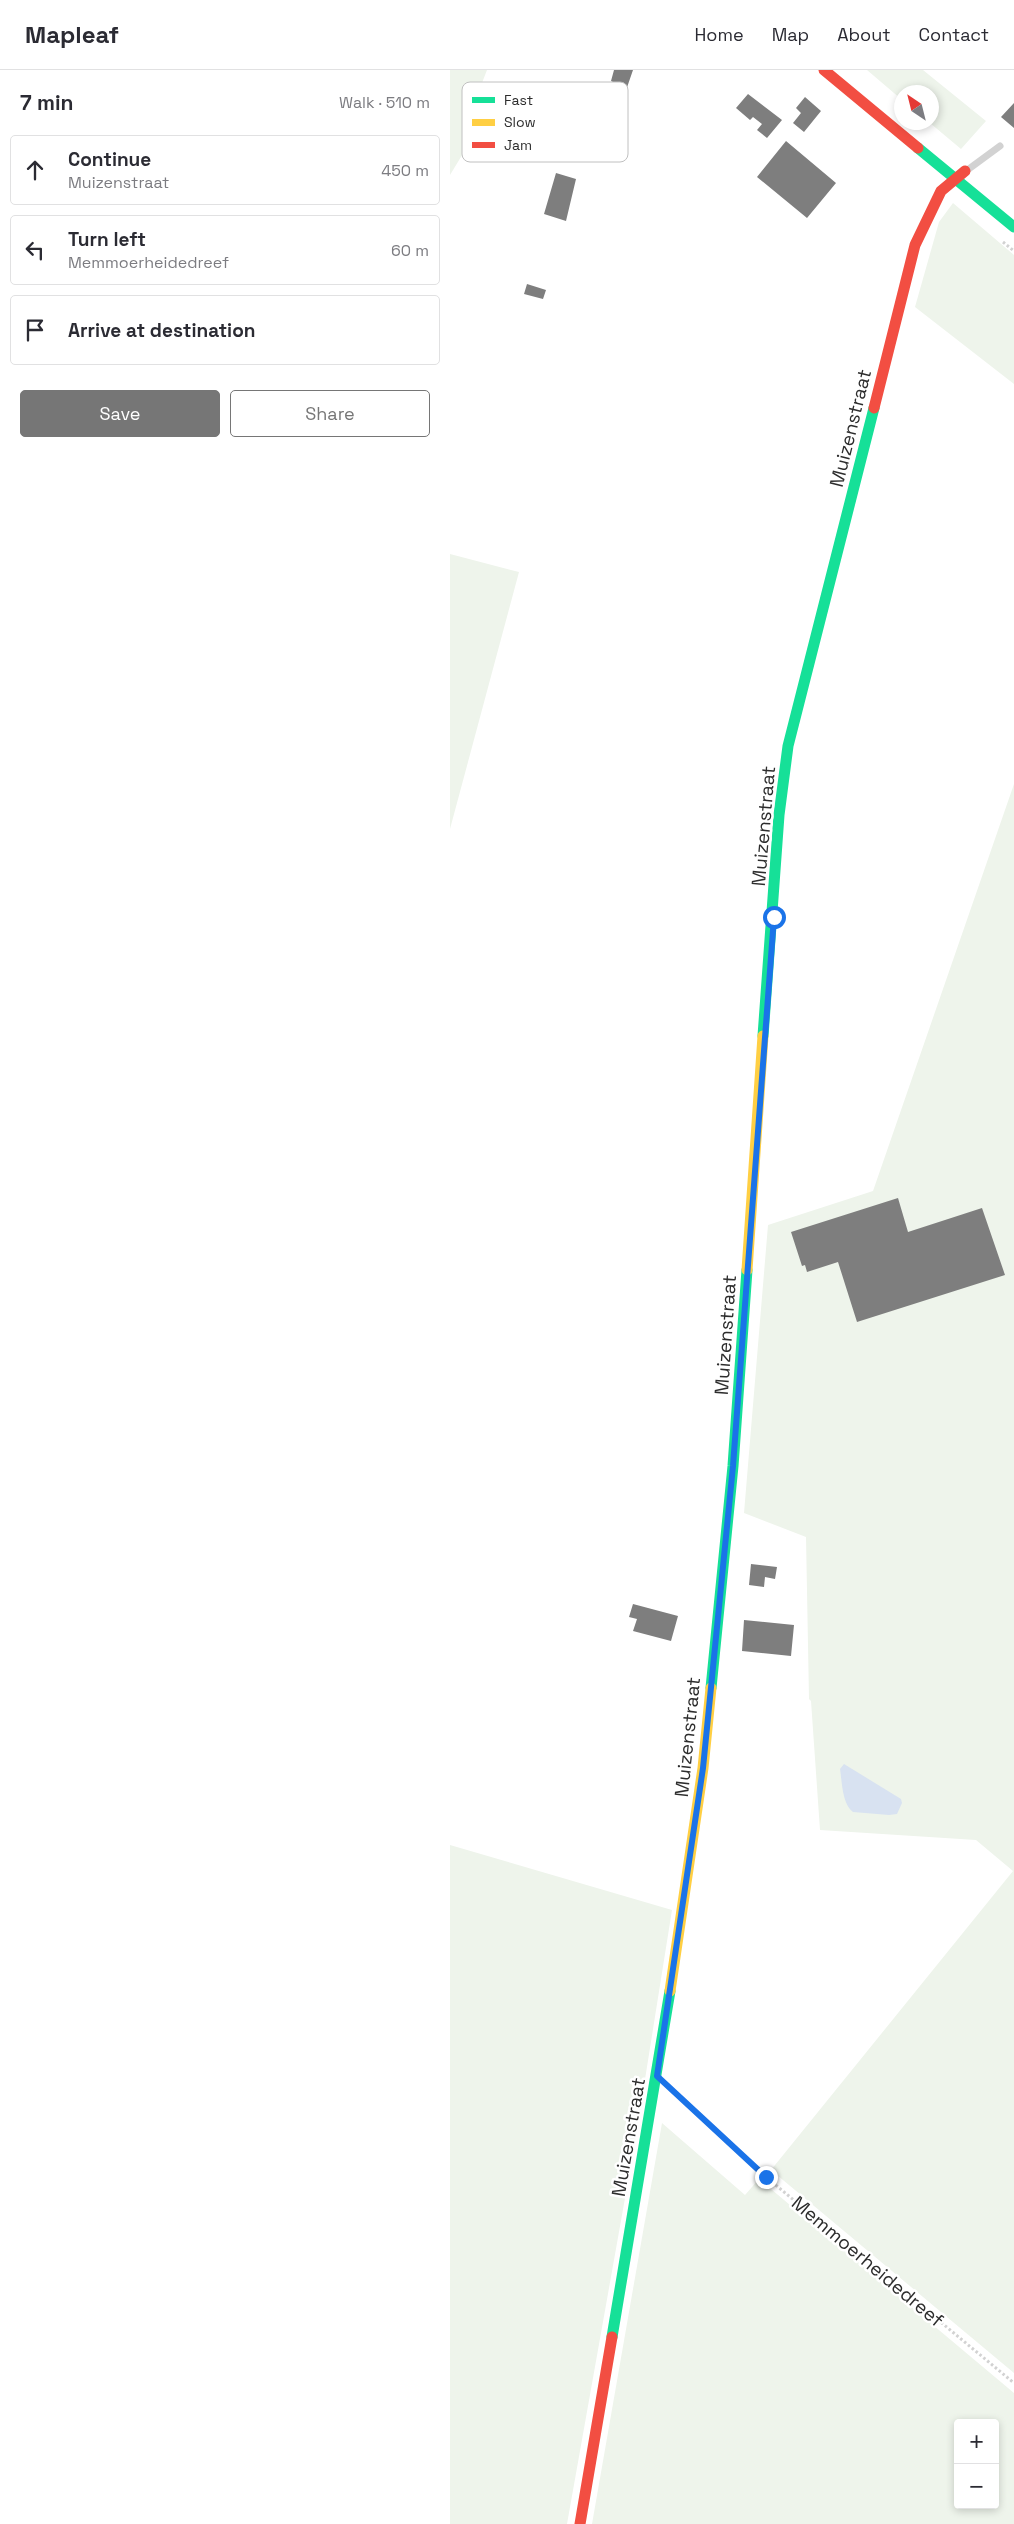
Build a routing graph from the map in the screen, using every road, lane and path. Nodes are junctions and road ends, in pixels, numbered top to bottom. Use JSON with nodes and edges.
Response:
{"nodes":[{"id":1,"x":824,"y":70,"type":"edge"},
{"id":2,"x":1000,"y":146,"type":"dead end"},
{"id":3,"x":961,"y":176,"type":"junction"},
{"id":4,"x":1014,"y":227,"type":"edge"},
{"id":5,"x":657,"y":2076,"type":"junction"},
{"id":6,"x":1014,"y":2383,"type":"edge"},
{"id":7,"x":580,"y":2524,"type":"edge"}],
"edges":[{"from":1,"to":3,"type":"street"},
{"from":2,"to":3,"type":"lane"},
{"from":3,"to":4,"type":"street"},
{"from":3,"to":5,"type":"street","name":"Muizenstraat"},
{"from":5,"to":6,"type":"path","name":"Memmoerheidedreef"},
{"from":5,"to":7,"type":"street","name":"Muizenstraat"}]}
